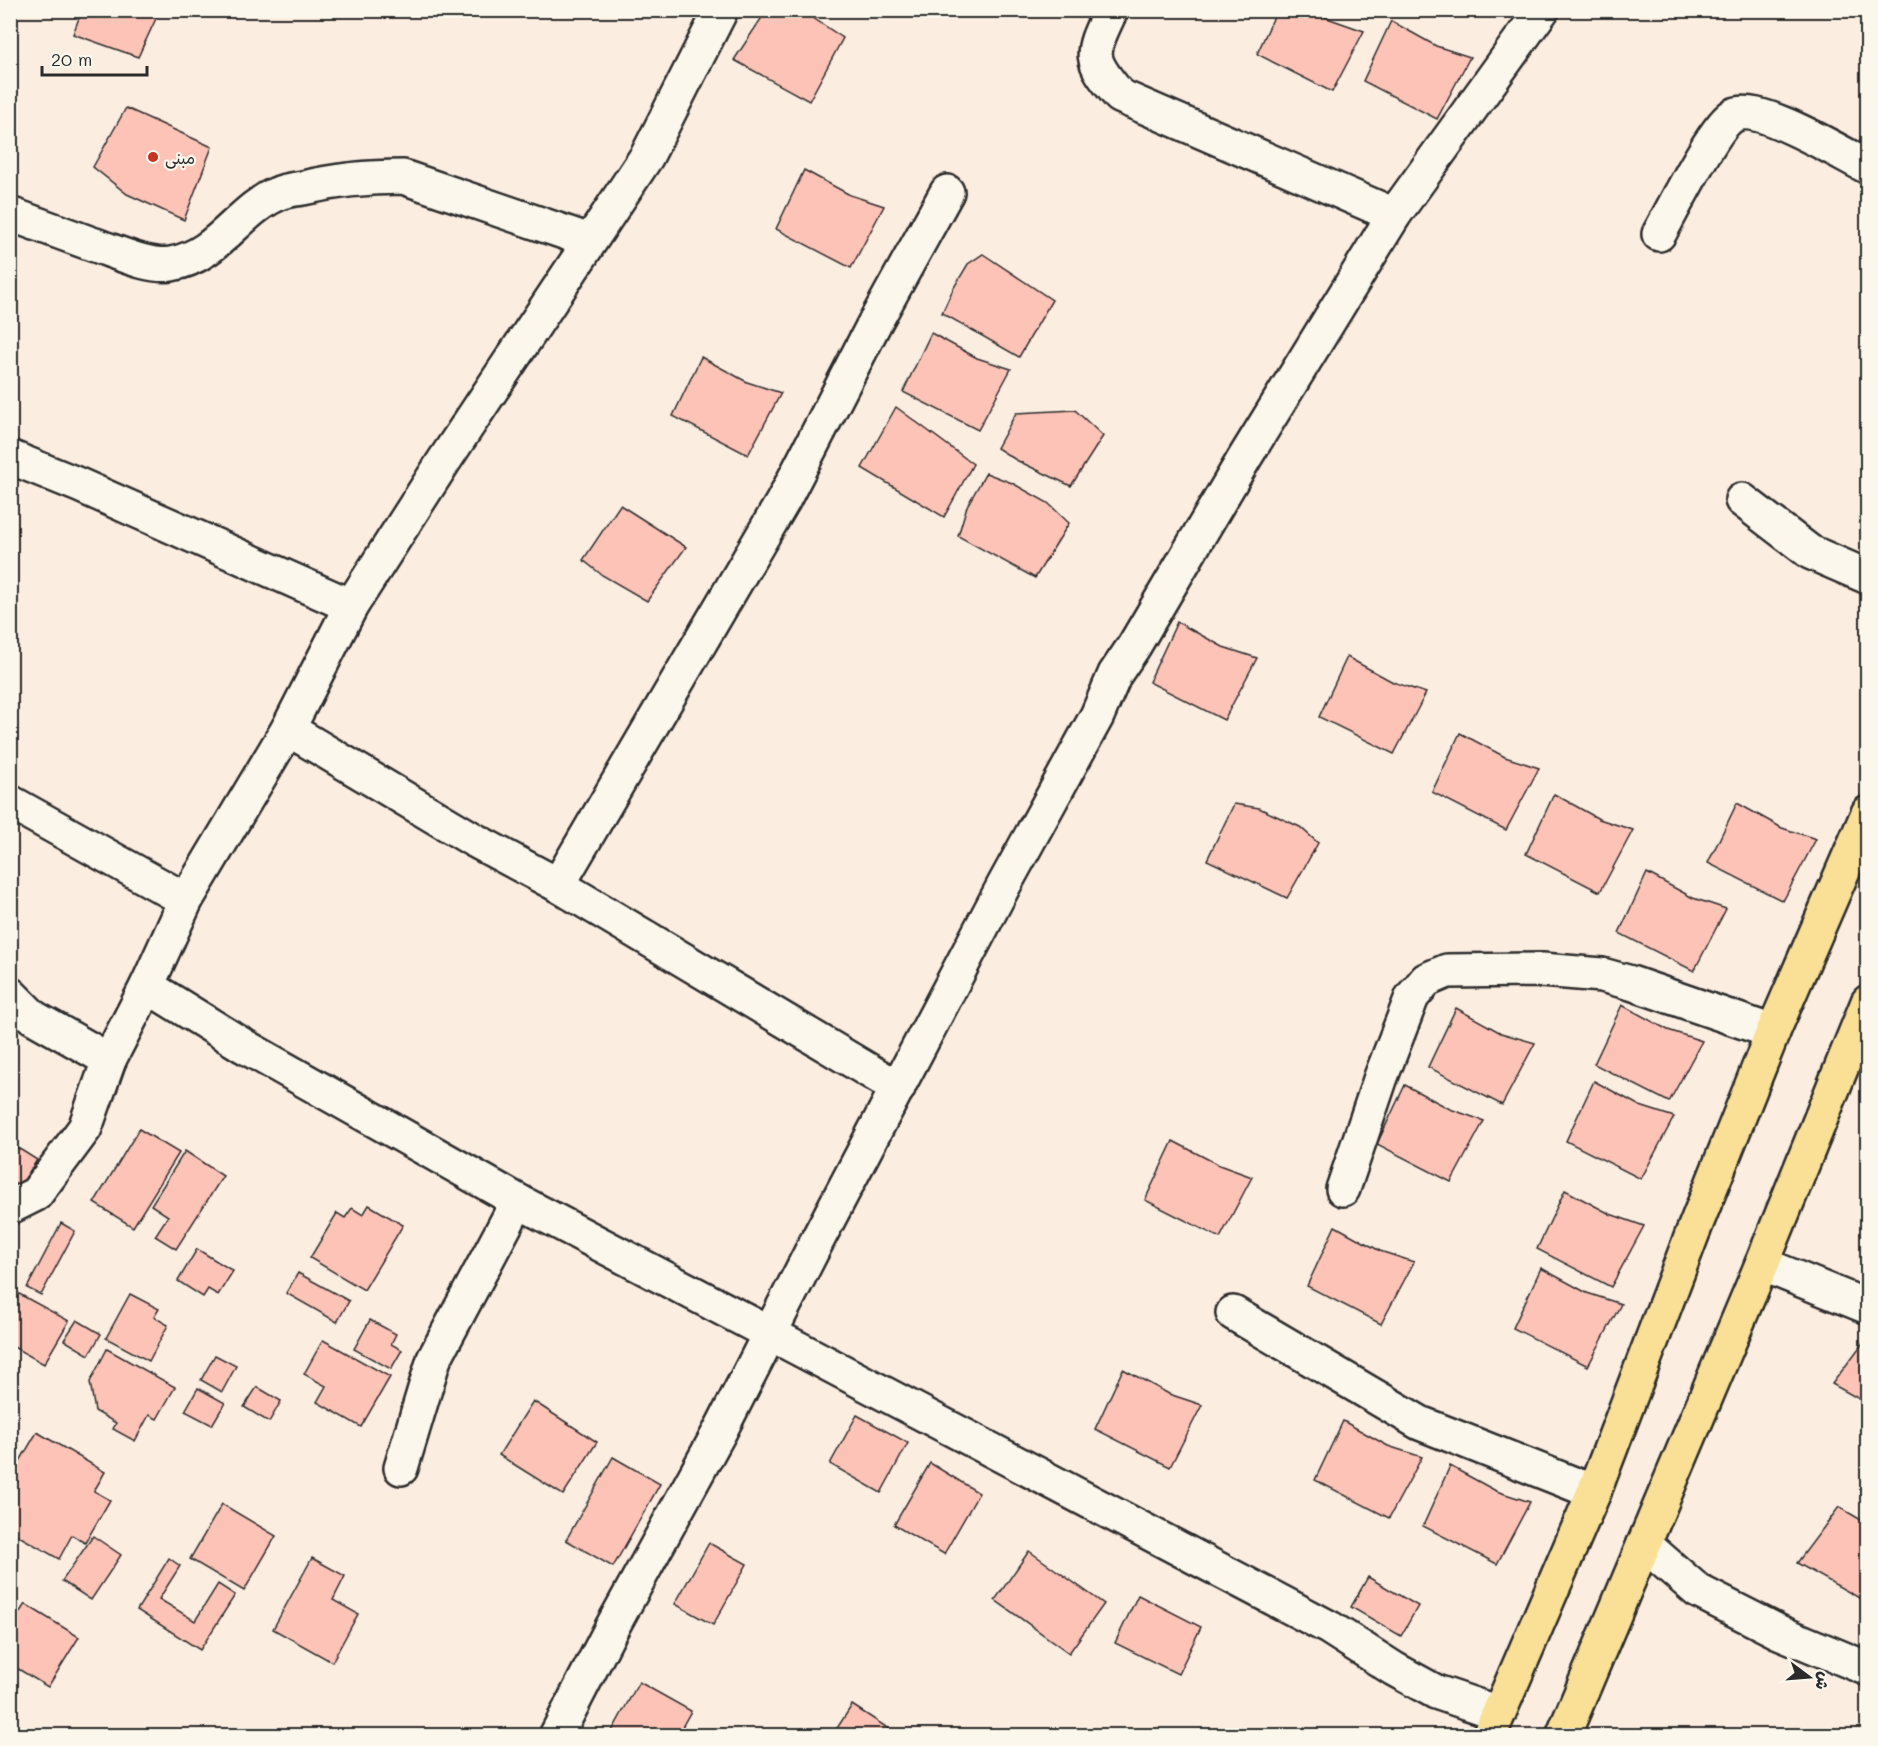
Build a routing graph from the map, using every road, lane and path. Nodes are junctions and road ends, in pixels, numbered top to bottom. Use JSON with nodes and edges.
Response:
{"nodes":[{"id":1,"x":721,"y":10,"type":"edge"},
{"id":2,"x":1111,"y":10,"type":"edge"},
{"id":3,"x":1542,"y":10,"type":"edge"},
{"id":4,"x":1868,"y":167,"type":"edge"},
{"id":5,"x":948,"y":192,"type":"dead end"},
{"id":6,"x":10,"y":214,"type":"edge"},
{"id":7,"x":1394,"y":215,"type":"junction"},
{"id":8,"x":1659,"y":234,"type":"dead end"},
{"id":9,"x":590,"y":242,"type":"junction"},
{"id":10,"x":10,"y":457,"type":"edge"},
{"id":11,"x":1742,"y":500,"type":"dead end"},
{"id":12,"x":1868,"y":577,"type":"edge"},
{"id":13,"x":351,"y":606,"type":"junction"},
{"id":14,"x":288,"y":729,"type":"junction"},
{"id":15,"x":10,"y":802,"type":"edge"},
{"id":16,"x":1868,"y":813,"type":"edge"},
{"id":17,"x":558,"y":885,"type":"junction"},
{"id":18,"x":186,"y":900,"type":"junction"},
{"id":19,"x":147,"y":986,"type":"junction"},
{"id":20,"x":10,"y":994,"type":"edge"},
{"id":21,"x":1868,"y":1002,"type":"edge"},
{"id":22,"x":1773,"y":1032,"type":"junction"},
{"id":23,"x":109,"y":1060,"type":"junction"},
{"id":24,"x":898,"y":1088,"type":"junction"},
{"id":25,"x":1343,"y":1189,"type":"dead end"},
{"id":26,"x":518,"y":1201,"type":"junction"},
{"id":27,"x":10,"y":1207,"type":"edge"},
{"id":28,"x":1762,"y":1264,"type":"junction"},
{"id":29,"x":1868,"y":1306,"type":"edge"},
{"id":30,"x":1233,"y":1313,"type":"dead end"},
{"id":31,"x":770,"y":1333,"type":"junction"},
{"id":32,"x":401,"y":1468,"type":"dead end"},
{"id":33,"x":1594,"y":1492,"type":"junction"},
{"id":34,"x":1644,"y":1544,"type":"junction"},
{"id":35,"x":1868,"y":1670,"type":"edge"},
{"id":36,"x":1494,"y":1724,"type":"edge"},
{"id":37,"x":556,"y":1736,"type":"edge"},
{"id":38,"x":1563,"y":1736,"type":"edge"}],
"edges":[{"from":1,"to":9,"type":"street"},
{"from":2,"to":7,"type":"street"},
{"from":3,"to":7,"type":"street"},
{"from":4,"to":8,"type":"street"},
{"from":5,"to":17,"type":"street"},
{"from":6,"to":9,"type":"street"},
{"from":7,"to":24,"type":"street"},
{"from":9,"to":13,"type":"street"},
{"from":10,"to":13,"type":"street"},
{"from":11,"to":12,"type":"street"},
{"from":13,"to":14,"type":"street"},
{"from":14,"to":17,"type":"street"},
{"from":14,"to":18,"type":"street"},
{"from":15,"to":18,"type":"street"},
{"from":16,"to":22,"type":"main road"},
{"from":17,"to":24,"type":"street"},
{"from":18,"to":19,"type":"street"},
{"from":19,"to":23,"type":"street"},
{"from":19,"to":26,"type":"street"},
{"from":20,"to":23,"type":"street"},
{"from":21,"to":28,"type":"main road"},
{"from":22,"to":25,"type":"street"},
{"from":22,"to":33,"type":"main road"},
{"from":23,"to":27,"type":"street"},
{"from":24,"to":31,"type":"street"},
{"from":26,"to":31,"type":"street"},
{"from":26,"to":32,"type":"street"},
{"from":28,"to":29,"type":"street"},
{"from":28,"to":34,"type":"main road"},
{"from":30,"to":33,"type":"street"},
{"from":31,"to":36,"type":"street"},
{"from":31,"to":37,"type":"street"},
{"from":33,"to":36,"type":"main road"},
{"from":34,"to":35,"type":"street"},
{"from":34,"to":38,"type":"main road"}]}
